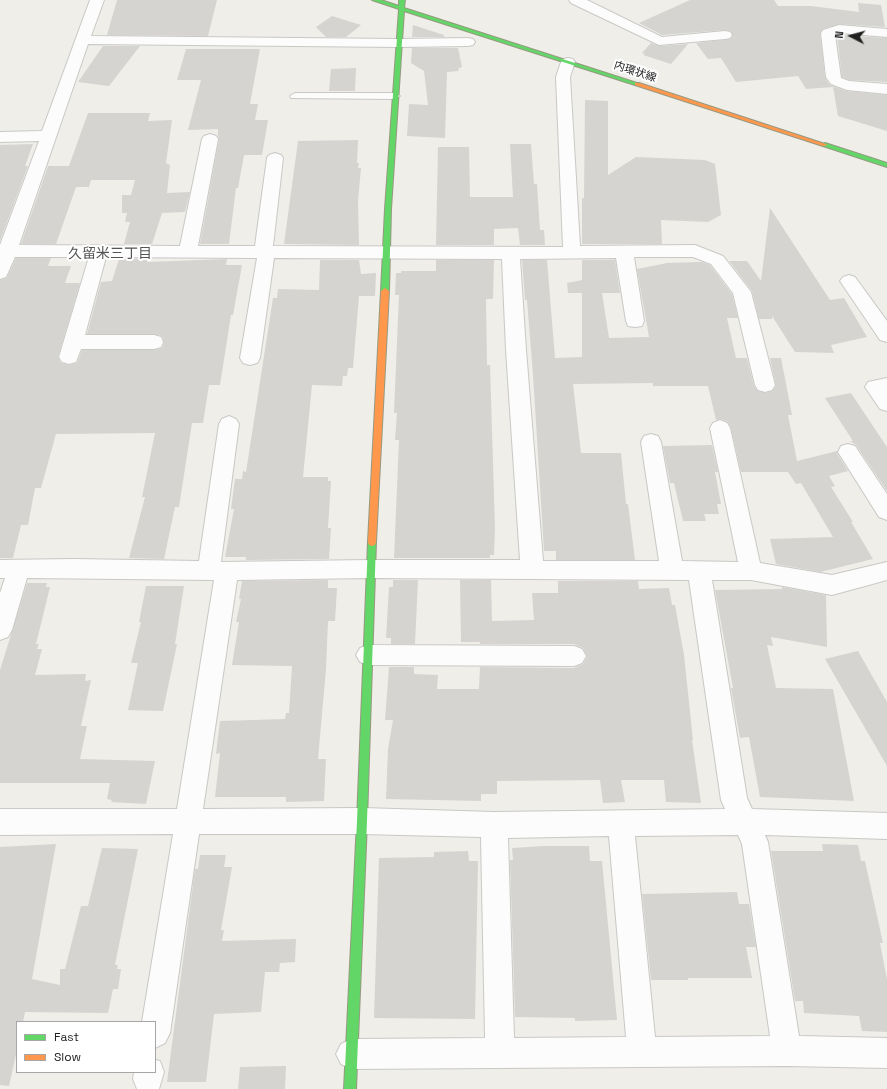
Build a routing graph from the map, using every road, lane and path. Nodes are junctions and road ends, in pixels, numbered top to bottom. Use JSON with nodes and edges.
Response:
{"nodes":[{"id":1,"x":97,"y":0,"type":"edge"},
{"id":2,"x":375,"y":0,"type":"edge"},
{"id":3,"x":576,"y":0,"type":"edge"},
{"id":4,"x":402,"y":4,"type":"edge"},
{"id":5,"x":887,"y":33,"type":"edge"},
{"id":6,"x":725,"y":35,"type":"dead end"},
{"id":7,"x":83,"y":40,"type":"junction"},
{"id":8,"x":468,"y":42,"type":"dead end"},
{"id":9,"x":399,"y":43,"type":"junction"},
{"id":10,"x":568,"y":62,"type":"junction"},
{"id":11,"x":887,"y":88,"type":"edge"},
{"id":12,"x":295,"y":96,"type":"dead end"},
{"id":13,"x":395,"y":96,"type":"junction"},
{"id":14,"x":49,"y":136,"type":"junction"},
{"id":15,"x":0,"y":137,"type":"edge"},
{"id":16,"x":210,"y":139,"type":"dead end"},
{"id":17,"x":275,"y":158,"type":"dead end"},
{"id":18,"x":887,"y":165,"type":"edge"},
{"id":19,"x":4,"y":251,"type":"edge"},
{"id":20,"x":624,"y":251,"type":"junction"},
{"id":21,"x":99,"y":252,"type":"junction"},
{"id":22,"x":188,"y":252,"type":"junction"},
{"id":23,"x":265,"y":252,"type":"junction"},
{"id":24,"x":387,"y":252,"type":"junction"},
{"id":25,"x":572,"y":252,"type":"junction"},
{"id":26,"x":511,"y":253,"type":"junction"},
{"id":27,"x":0,"y":273,"type":"edge"},
{"id":28,"x":849,"y":281,"type":"dead end"},
{"id":29,"x":635,"y":321,"type":"dead end"},
{"id":30,"x":887,"y":335,"type":"edge"},
{"id":31,"x":154,"y":342,"type":"dead end"},
{"id":32,"x":250,"y":358,"type":"dead end"},
{"id":33,"x":765,"y":385,"type":"dead end"},
{"id":34,"x":887,"y":385,"type":"edge"},
{"id":35,"x":887,"y":404,"type":"edge"},
{"id":36,"x":229,"y":424,"type":"dead end"},
{"id":37,"x":720,"y":428,"type":"dead end"},
{"id":38,"x":651,"y":442,"type":"dead end"},
{"id":39,"x":848,"y":452,"type":"dead end"},
{"id":40,"x":887,"y":511,"type":"edge"},
{"id":41,"x":9,"y":568,"type":"edge"},
{"id":42,"x":370,"y":569,"type":"junction"},
{"id":43,"x":532,"y":569,"type":"junction"},
{"id":44,"x":218,"y":570,"type":"junction"},
{"id":45,"x":672,"y":571,"type":"junction"},
{"id":46,"x":699,"y":571,"type":"junction"},
{"id":47,"x":751,"y":571,"type":"junction"},
{"id":48,"x":887,"y":571,"type":"edge"},
{"id":49,"x":0,"y":630,"type":"edge"},
{"id":50,"x":368,"y":655,"type":"junction"},
{"id":51,"x":574,"y":656,"type":"dead end"},
{"id":52,"x":0,"y":822,"type":"edge"},
{"id":53,"x":187,"y":822,"type":"junction"},
{"id":54,"x":362,"y":822,"type":"junction"},
{"id":55,"x":744,"y":822,"type":"junction"},
{"id":56,"x":621,"y":823,"type":"junction"},
{"id":57,"x":494,"y":825,"type":"junction"},
{"id":58,"x":887,"y":826,"type":"edge"},
{"id":59,"x":156,"y":1026,"type":"edge"},
{"id":60,"x":787,"y":1051,"type":"junction"},
{"id":61,"x":642,"y":1052,"type":"junction"},
{"id":62,"x":500,"y":1053,"type":"junction"},
{"id":63,"x":887,"y":1053,"type":"edge"},
{"id":64,"x":351,"y":1054,"type":"junction"},
{"id":65,"x":350,"y":1089,"type":"edge"}],
"edges":[{"from":1,"to":7,"type":"street"},
{"from":2,"to":4,"type":"street","name":"内環状線"},
{"from":3,"to":6,"type":"street"},
{"from":4,"to":9,"type":"street"},
{"from":4,"to":10,"type":"street","name":"内環状線"},
{"from":5,"to":11,"type":"street"},
{"from":7,"to":9,"type":"street"},
{"from":7,"to":14,"type":"street"},
{"from":8,"to":9,"type":"street"},
{"from":9,"to":13,"type":"street"},
{"from":10,"to":18,"type":"street","name":"内環状線"},
{"from":10,"to":25,"type":"street"},
{"from":12,"to":13,"type":"lane"},
{"from":13,"to":24,"type":"street"},
{"from":14,"to":15,"type":"street"},
{"from":14,"to":19,"type":"street"},
{"from":16,"to":22,"type":"street"},
{"from":17,"to":23,"type":"street"},
{"from":19,"to":21,"type":"street"},
{"from":19,"to":27,"type":"street"},
{"from":20,"to":25,"type":"street"},
{"from":20,"to":29,"type":"street"},
{"from":20,"to":33,"type":"street"},
{"from":21,"to":22,"type":"street"},
{"from":21,"to":31,"type":"street"},
{"from":22,"to":23,"type":"street"},
{"from":23,"to":24,"type":"street"},
{"from":23,"to":32,"type":"street"},
{"from":24,"to":26,"type":"street"},
{"from":24,"to":42,"type":"street"},
{"from":25,"to":26,"type":"street"},
{"from":26,"to":43,"type":"street"},
{"from":28,"to":30,"type":"street"},
{"from":34,"to":35,"type":"street"},
{"from":36,"to":44,"type":"street"},
{"from":37,"to":47,"type":"street"},
{"from":38,"to":45,"type":"street"},
{"from":39,"to":40,"type":"street"},
{"from":41,"to":44,"type":"street"},
{"from":41,"to":49,"type":"street"},
{"from":42,"to":43,"type":"street"},
{"from":42,"to":44,"type":"street"},
{"from":42,"to":50,"type":"street"},
{"from":43,"to":45,"type":"street"},
{"from":44,"to":53,"type":"street"},
{"from":45,"to":46,"type":"street"},
{"from":46,"to":47,"type":"street"},
{"from":46,"to":55,"type":"street"},
{"from":47,"to":48,"type":"street"},
{"from":50,"to":51,"type":"street"},
{"from":50,"to":54,"type":"street"},
{"from":52,"to":53,"type":"street"},
{"from":53,"to":54,"type":"street"},
{"from":53,"to":59,"type":"street"},
{"from":54,"to":57,"type":"street"},
{"from":54,"to":64,"type":"street"},
{"from":55,"to":56,"type":"street"},
{"from":55,"to":58,"type":"street"},
{"from":55,"to":60,"type":"street"},
{"from":56,"to":57,"type":"street"},
{"from":56,"to":61,"type":"street"},
{"from":57,"to":62,"type":"street"},
{"from":60,"to":61,"type":"street"},
{"from":60,"to":63,"type":"street"},
{"from":61,"to":62,"type":"street"},
{"from":62,"to":64,"type":"street"},
{"from":64,"to":65,"type":"street"}]}
